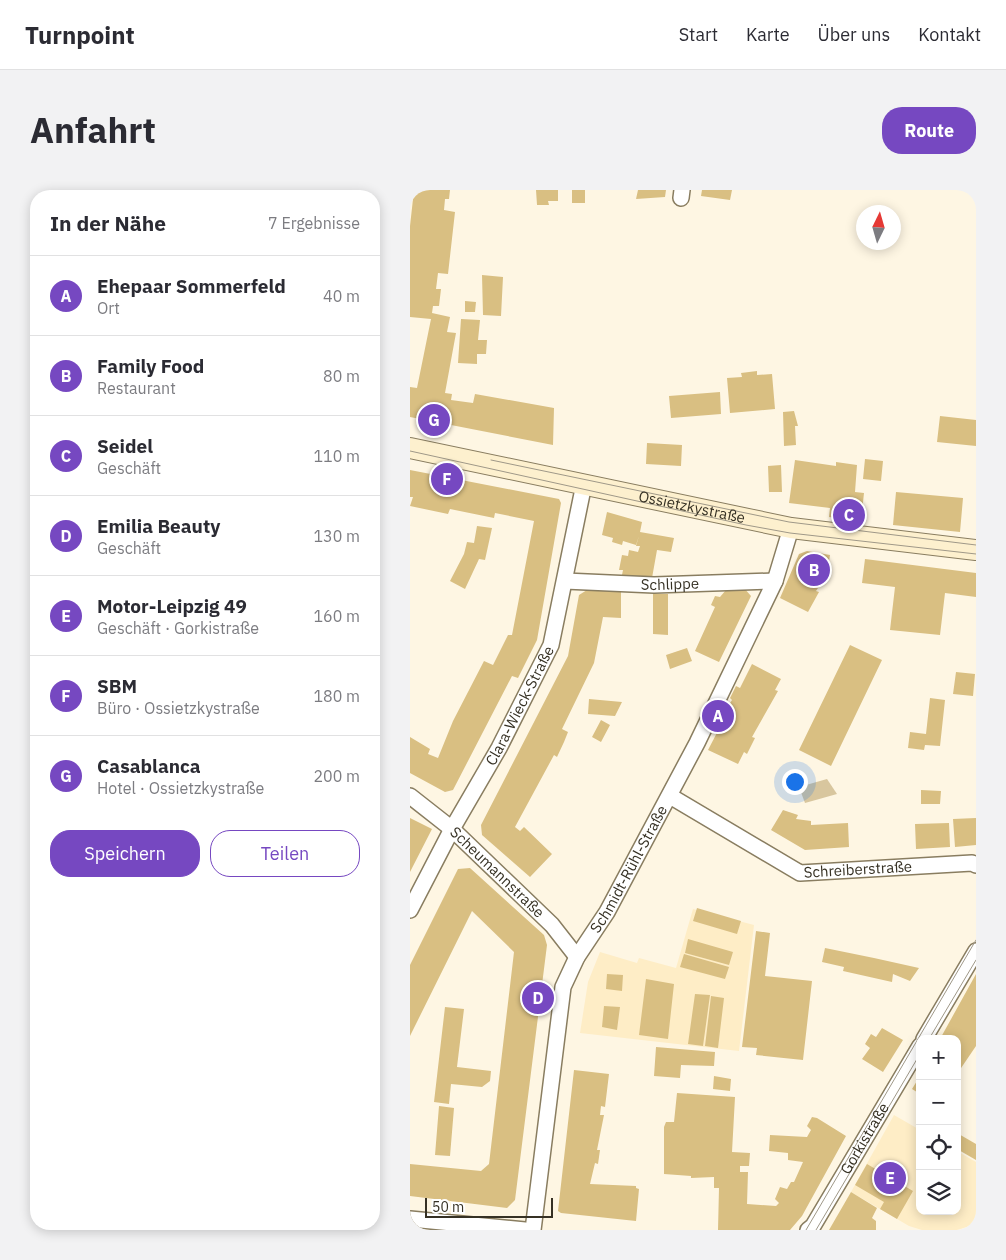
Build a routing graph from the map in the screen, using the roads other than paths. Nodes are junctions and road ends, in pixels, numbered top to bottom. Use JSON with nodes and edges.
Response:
{"nodes":[{"id":1,"x":410,"y":448,"type":"edge"},
{"id":2,"x":584,"y":484,"type":"junction"},
{"id":3,"x":791,"y":528,"type":"junction"},
{"id":4,"x":976,"y":550,"type":"edge"},
{"id":5,"x":565,"y":581,"type":"junction"},
{"id":6,"x":775,"y":581,"type":"junction"},
{"id":7,"x":410,"y":796,"type":"edge"},
{"id":8,"x":670,"y":796,"type":"junction"},
{"id":9,"x":452,"y":829,"type":"junction"},
{"id":10,"x":976,"y":865,"type":"edge"},
{"id":11,"x":410,"y":910,"type":"edge"},
{"id":12,"x":976,"y":951,"type":"edge"},
{"id":13,"x":577,"y":957,"type":"junction"},
{"id":14,"x":926,"y":1035,"type":"edge"},
{"id":15,"x":916,"y":1053,"type":"edge"},
{"id":16,"x":410,"y":1219,"type":"edge"},
{"id":17,"x":525,"y":1230,"type":"edge"},
{"id":18,"x":533,"y":1230,"type":"edge"},
{"id":19,"x":808,"y":1230,"type":"edge"}],
"edges":[{"from":1,"to":2,"type":"main road","name":"Ossietzkystraße"},
{"from":2,"to":3,"type":"main road","name":"Ossietzkystraße"},
{"from":2,"to":5,"type":"street","name":"Clara-Wieck-Straße"},
{"from":3,"to":4,"type":"main road","name":"Ossietzkystraße"},
{"from":3,"to":6,"type":"street","name":"Schmidt-Rühl-Straße"},
{"from":5,"to":6,"type":"street","name":"Schlippe"},
{"from":5,"to":9,"type":"street","name":"Clara-Wieck-Straße"},
{"from":6,"to":8,"type":"street","name":"Schmidt-Rühl-Straße"},
{"from":7,"to":9,"type":"street","name":"Scheumannstraße"},
{"from":8,"to":10,"type":"street","name":"Schreiberstraße"},
{"from":8,"to":13,"type":"street","name":"Schmidt-Rühl-Straße"},
{"from":9,"to":11,"type":"street","name":"Clara-Wieck-Straße"},
{"from":9,"to":13,"type":"street","name":"Scheumannstraße"},
{"from":12,"to":14,"type":"street"},
{"from":13,"to":18,"type":"street","name":"Schmidt-Rühl-Straße"},
{"from":15,"to":19,"type":"street","name":"Gorkistraße"},
{"from":16,"to":17,"type":"street"}]}
